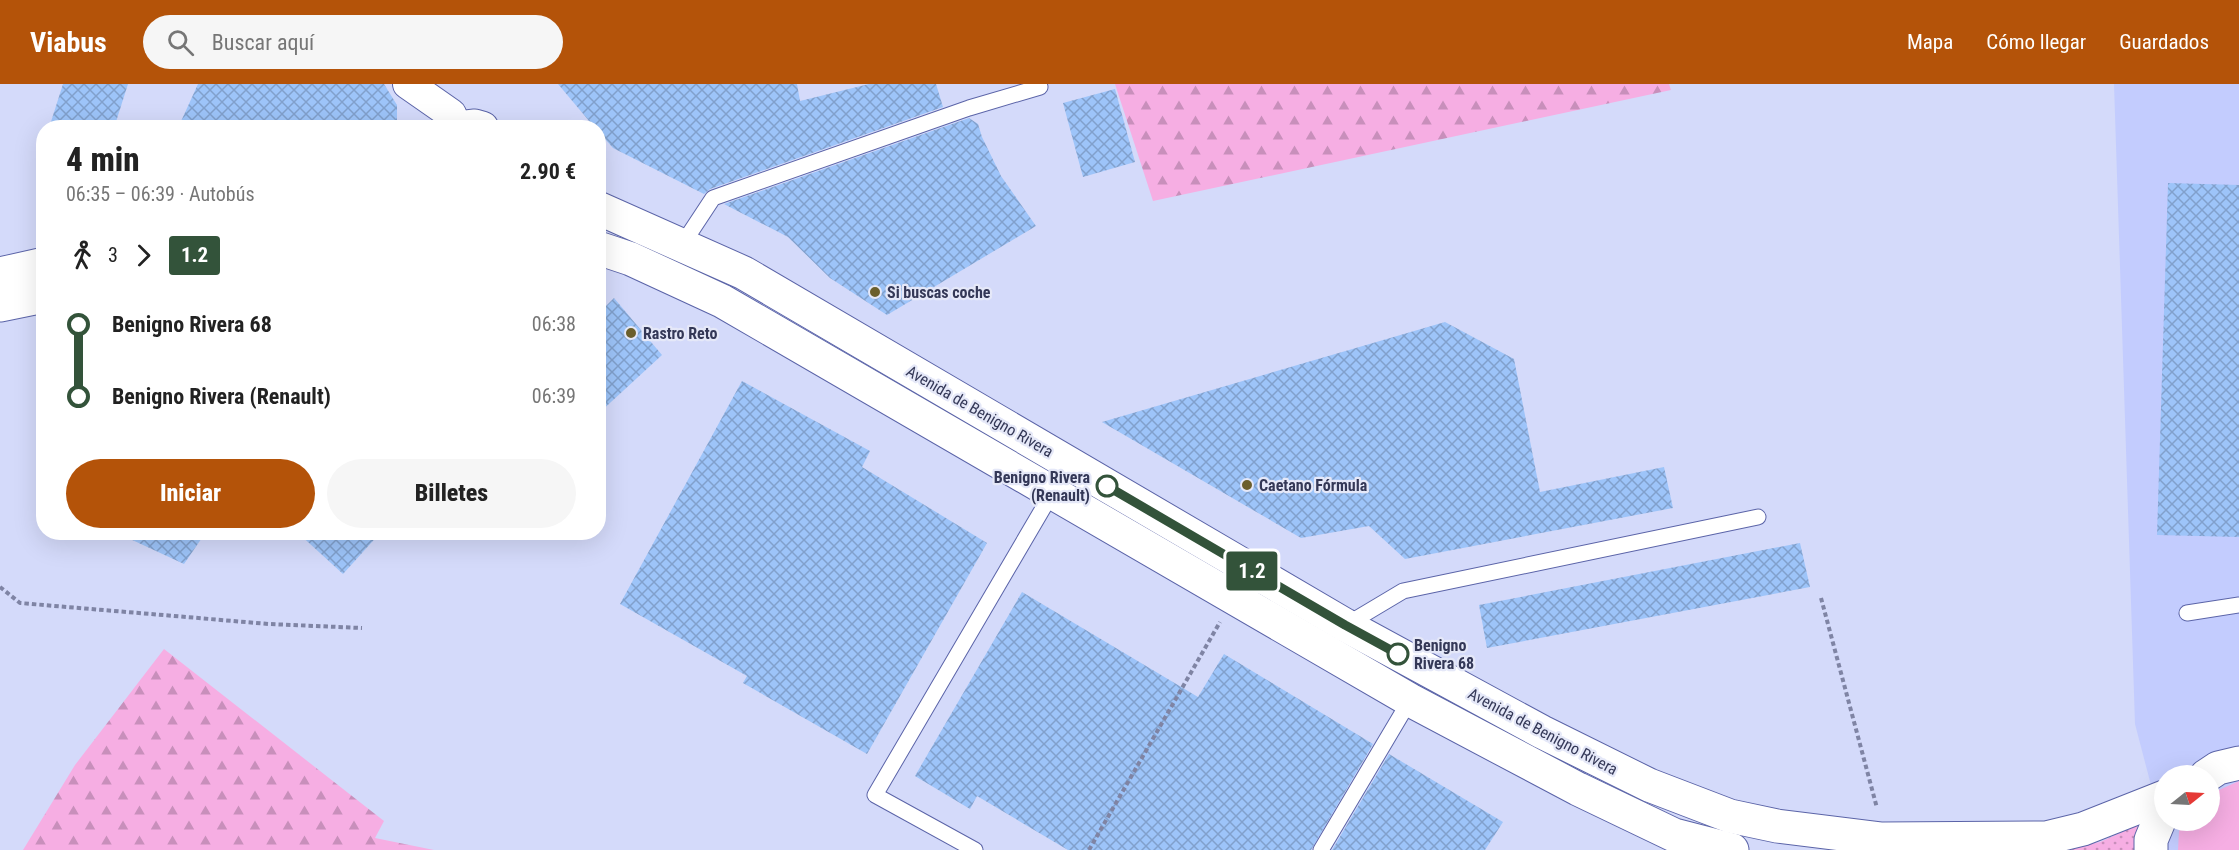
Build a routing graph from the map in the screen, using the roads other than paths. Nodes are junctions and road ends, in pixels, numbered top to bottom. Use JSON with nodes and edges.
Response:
{"nodes":[{"id":1,"x":408,"y":84,"type":"edge"},
{"id":2,"x":1040,"y":87,"type":"dead end"},
{"id":3,"x":454,"y":120,"type":"edge"},
{"id":4,"x":606,"y":212,"type":"edge"},
{"id":5,"x":682,"y":245,"type":"junction"},
{"id":6,"x":606,"y":251,"type":"edge"},
{"id":7,"x":36,"y":266,"type":"edge"},
{"id":8,"x":0,"y":274,"type":"edge"},
{"id":9,"x":36,"y":298,"type":"edge"},
{"id":10,"x":0,"y":305,"type":"edge"},
{"id":11,"x":1052,"y":493,"type":"junction"},
{"id":12,"x":1758,"y":517,"type":"dead end"},
{"id":13,"x":2239,"y":605,"type":"edge"},
{"id":14,"x":2187,"y":613,"type":"dead end"},
{"id":15,"x":1345,"y":625,"type":"junction"},
{"id":16,"x":1410,"y":700,"type":"junction"},
{"id":17,"x":2239,"y":763,"type":"edge"},
{"id":18,"x":2220,"y":768,"type":"edge"},
{"id":19,"x":2154,"y":801,"type":"edge"},
{"id":20,"x":2155,"y":831,"type":"edge"},
{"id":21,"x":975,"y":850,"type":"edge"},
{"id":22,"x":1321,"y":850,"type":"edge"},
{"id":23,"x":1732,"y":850,"type":"edge"},
{"id":24,"x":2151,"y":850,"type":"edge"}],
"edges":[{"from":1,"to":3,"type":"street"},
{"from":2,"to":5,"type":"lane"},
{"from":4,"to":5,"type":"main road","name":"Avenida de Benigno Rivera"},
{"from":5,"to":15,"type":"main road","name":"Avenida de Benigno Rivera"},
{"from":6,"to":11,"type":"main road","name":"Avenida de Benigno Rivera"},
{"from":7,"to":8,"type":"main road"},
{"from":9,"to":10,"type":"main road"},
{"from":11,"to":16,"type":"main road","name":"Avenida de Benigno Rivera"},
{"from":11,"to":21,"type":"lane"},
{"from":12,"to":15,"type":"lane"},
{"from":13,"to":14,"type":"lane"},
{"from":15,"to":19,"type":"main road","name":"Avenida de Benigno Rivera"},
{"from":16,"to":22,"type":"lane"},
{"from":16,"to":23,"type":"main road","name":"Avenida de Benigno Rivera"},
{"from":17,"to":18,"type":"main road"},
{"from":20,"to":24,"type":"main road"}]}
